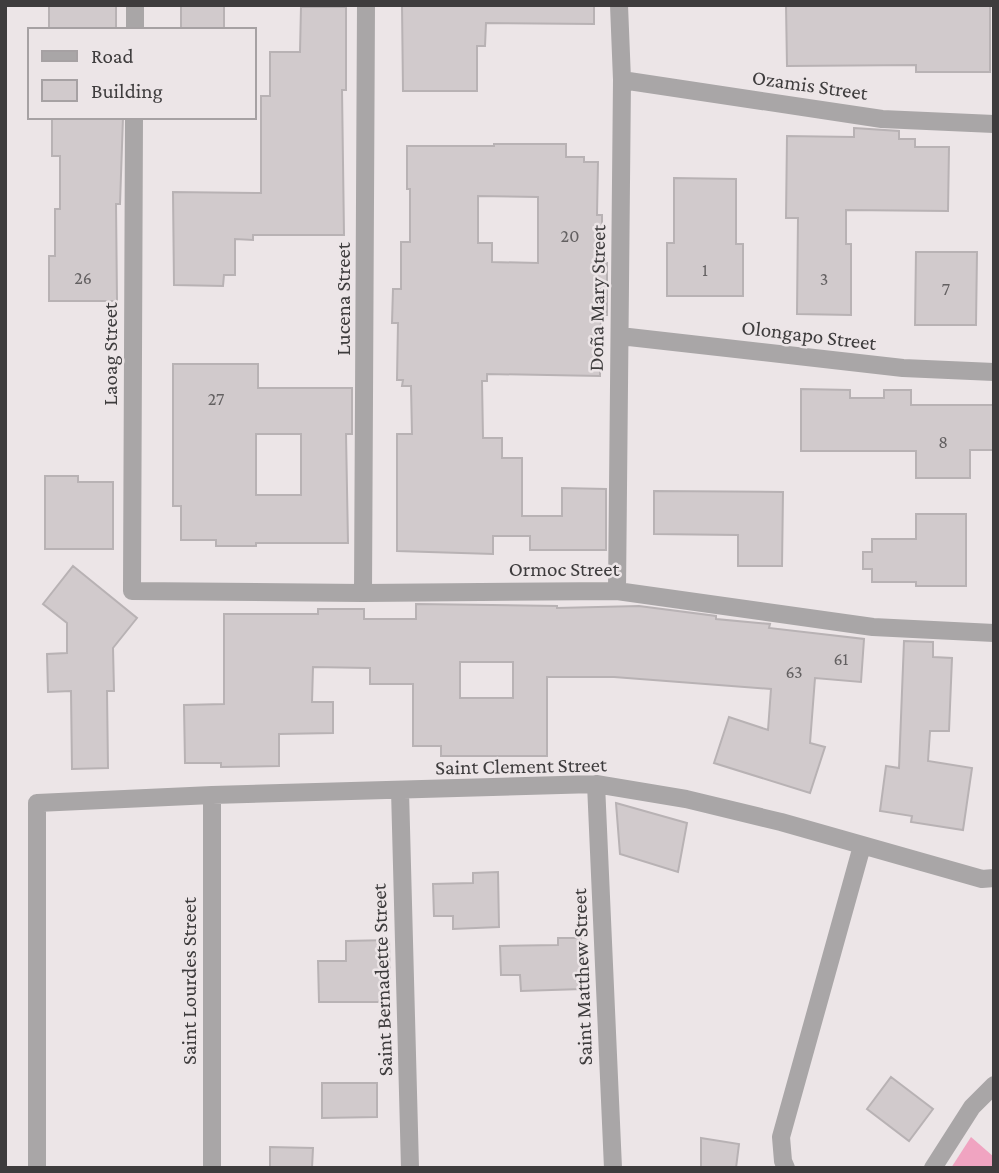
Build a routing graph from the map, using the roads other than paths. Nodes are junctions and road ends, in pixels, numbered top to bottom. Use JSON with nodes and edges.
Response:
{"nodes":[{"id":1,"x":135,"y":5,"type":"edge"},
{"id":2,"x":366,"y":5,"type":"edge"},
{"id":3,"x":619,"y":5,"type":"edge"},
{"id":4,"x":135,"y":28,"type":"edge"},
{"id":5,"x":622,"y":80,"type":"junction"},
{"id":6,"x":134,"y":119,"type":"edge"},
{"id":7,"x":994,"y":124,"type":"edge"},
{"id":8,"x":620,"y":336,"type":"junction"},
{"id":9,"x":994,"y":372,"type":"edge"},
{"id":10,"x":132,"y":591,"type":"joint"},
{"id":11,"x":617,"y":591,"type":"junction"},
{"id":12,"x":363,"y":593,"type":"junction"},
{"id":13,"x":994,"y":633,"type":"edge"},
{"id":14,"x":596,"y":784,"type":"junction"},
{"id":15,"x":400,"y":790,"type":"junction"},
{"id":16,"x":212,"y":795,"type":"junction"},
{"id":17,"x":862,"y":846,"type":"junction"},
{"id":18,"x":994,"y":878,"type":"edge"},
{"id":19,"x":994,"y":1085,"type":"edge"},
{"id":20,"x":37,"y":1168,"type":"edge"},
{"id":21,"x":212,"y":1168,"type":"edge"},
{"id":22,"x":410,"y":1168,"type":"edge"},
{"id":23,"x":613,"y":1168,"type":"edge"},
{"id":24,"x":786,"y":1168,"type":"edge"},
{"id":25,"x":933,"y":1168,"type":"edge"}],
"edges":[{"from":1,"to":4,"type":"street"},
{"from":2,"to":12,"type":"street","name":"Lucena Street"},
{"from":3,"to":5,"type":"street","name":"Doña Mary Street"},
{"from":5,"to":7,"type":"street","name":"Ozamis Street"},
{"from":5,"to":8,"type":"street","name":"Doña Mary Street"},
{"from":6,"to":10,"type":"street","name":"Laoag Street"},
{"from":8,"to":9,"type":"street","name":"Olongapo Street"},
{"from":8,"to":11,"type":"street","name":"Doña Mary Street"},
{"from":10,"to":12,"type":"street","name":"Ormoc Street"},
{"from":11,"to":12,"type":"street","name":"Ormoc Street"},
{"from":11,"to":13,"type":"street","name":"Ormoc Street"},
{"from":14,"to":15,"type":"street","name":"Saint Clement Street"},
{"from":14,"to":17,"type":"street","name":"Saint Clement Street"},
{"from":14,"to":23,"type":"street","name":"Saint Matthew Street"},
{"from":15,"to":16,"type":"street","name":"Saint Clement Street"},
{"from":15,"to":22,"type":"street","name":"Saint Bernadette Street"},
{"from":16,"to":20,"type":"street","name":"Saint Clement Street"},
{"from":16,"to":21,"type":"street","name":"Saint Lourdes Street"},
{"from":17,"to":18,"type":"street","name":"Saint Clement Street"},
{"from":17,"to":24,"type":"street"},
{"from":19,"to":25,"type":"street"}]}
